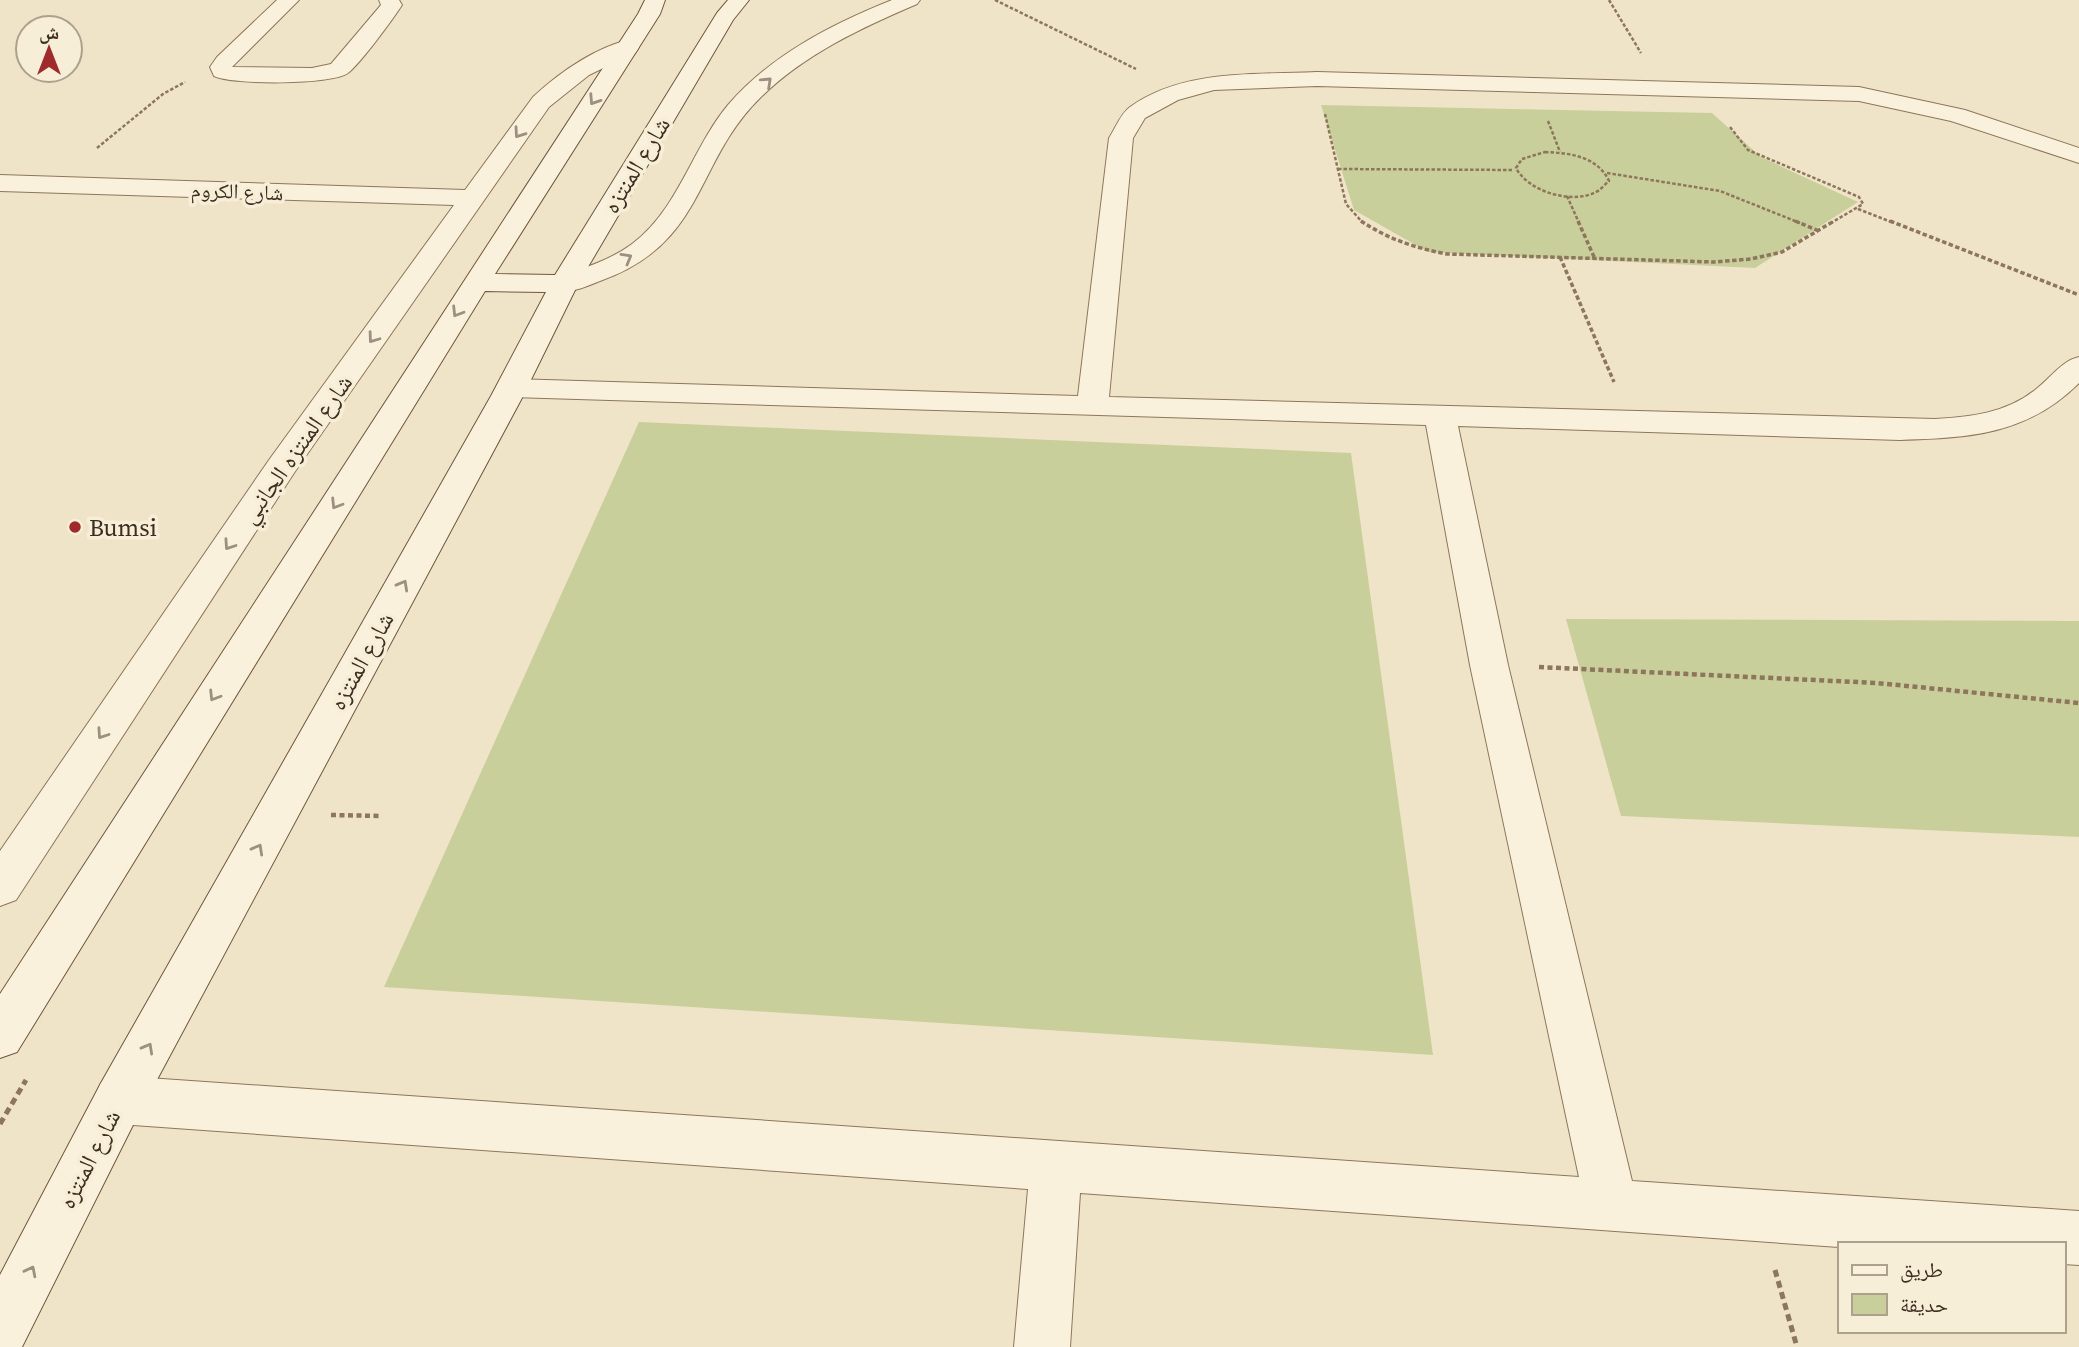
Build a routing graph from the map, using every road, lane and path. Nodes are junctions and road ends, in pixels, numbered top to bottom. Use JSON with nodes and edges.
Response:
{"nodes":[{"id":1,"x":289,"y":0,"type":"edge"},
{"id":2,"x":389,"y":0,"type":"edge"},
{"id":3,"x":655,"y":0,"type":"edge"},
{"id":4,"x":739,"y":0,"type":"edge"},
{"id":5,"x":910,"y":0,"type":"edge"},
{"id":6,"x":995,"y":0,"type":"edge"},
{"id":7,"x":1609,"y":0,"type":"edge"},
{"id":8,"x":628,"y":47,"type":"junction"},
{"id":9,"x":222,"y":71,"type":"junction"},
{"id":10,"x":1317,"y":79,"type":"junction"},
{"id":11,"x":1662,"y":87,"type":"junction"},
{"id":12,"x":1704,"y":88,"type":"junction"},
{"id":13,"x":1183,"y":92,"type":"junction"},
{"id":14,"x":2079,"y":156,"type":"edge"},
{"id":15,"x":1338,"y":169,"type":"junction"},
{"id":16,"x":1514,"y":170,"type":"junction"},
{"id":17,"x":1606,"y":173,"type":"junction"},
{"id":18,"x":0,"y":183,"type":"edge"},
{"id":19,"x":52,"y":185,"type":"junction"},
{"id":20,"x":1567,"y":195,"type":"junction"},
{"id":21,"x":474,"y":198,"type":"junction"},
{"id":22,"x":1858,"y":208,"type":"junction"},
{"id":23,"x":1819,"y":231,"type":"junction"},
{"id":24,"x":1560,"y":257,"type":"junction"},
{"id":25,"x":1595,"y":259,"type":"junction"},
{"id":26,"x":476,"y":282,"type":"junction"},
{"id":27,"x":564,"y":284,"type":"junction"},
{"id":28,"x":2079,"y":295,"type":"edge"},
{"id":29,"x":2079,"y":366,"type":"edge"},
{"id":30,"x":512,"y":388,"type":"junction"},
{"id":31,"x":1092,"y":406,"type":"junction"},
{"id":32,"x":1440,"y":416,"type":"junction"},
{"id":33,"x":1632,"y":422,"type":"junction"},
{"id":34,"x":1489,"y":665,"type":"junction"},
{"id":35,"x":2079,"y":703,"type":"edge"},
{"id":36,"x":0,"y":887,"type":"edge"},
{"id":37,"x":0,"y":1036,"type":"edge"},
{"id":38,"x":119,"y":1100,"type":"junction"},
{"id":39,"x":1056,"y":1166,"type":"junction"},
{"id":40,"x":1612,"y":1206,"type":"junction"},
{"id":41,"x":1760,"y":1215,"type":"junction"},
{"id":42,"x":2079,"y":1238,"type":"edge"},
{"id":43,"x":0,"y":1332,"type":"edge"},
{"id":44,"x":1042,"y":1347,"type":"edge"},
{"id":45,"x":1797,"y":1347,"type":"edge"}],
"edges":[{"from":1,"to":9,"type":"street"},
{"from":2,"to":9,"type":"street"},
{"from":3,"to":8,"type":"street"},
{"from":4,"to":27,"type":"street","name":"شارع المنتزه"},
{"from":27,"to":5,"type":"street","one_way":true},
{"from":6,"to":13,"type":"path"},
{"from":7,"to":11,"type":"path"},
{"from":8,"to":21,"type":"street","name":"شارع المنتزه الجانبي","one_way":true},
{"from":8,"to":26,"type":"street","one_way":true},
{"from":9,"to":19,"type":"path"},
{"from":10,"to":11,"type":"street"},
{"from":10,"to":13,"type":"street"},
{"from":10,"to":15,"type":"path"},
{"from":11,"to":12,"type":"street"},
{"from":12,"to":14,"type":"street"},
{"from":12,"to":22,"type":"path"},
{"from":13,"to":31,"type":"street"},
{"from":15,"to":16,"type":"path"},
{"from":15,"to":24,"type":"path"},
{"from":16,"to":17,"type":"path"},
{"from":16,"to":20,"type":"path"},
{"from":17,"to":20,"type":"path"},
{"from":17,"to":23,"type":"path"},
{"from":18,"to":19,"type":"street","name":"شارع الكروم"},
{"from":19,"to":21,"type":"street","name":"شارع الكروم"},
{"from":20,"to":25,"type":"path"},
{"from":21,"to":36,"type":"street","name":"شارع المنتزه الجانبي","one_way":true},
{"from":22,"to":23,"type":"path"},
{"from":22,"to":28,"type":"path"},
{"from":23,"to":25,"type":"path"},
{"from":24,"to":25,"type":"path"},
{"from":24,"to":33,"type":"path"},
{"from":26,"to":27,"type":"street"},
{"from":26,"to":37,"type":"street","one_way":true},
{"from":27,"to":30,"type":"street","name":"شارع المنتزه"},
{"from":29,"to":33,"type":"street"},
{"from":30,"to":31,"type":"street"},
{"from":38,"to":30,"type":"street","name":"شارع المنتزه","one_way":true},
{"from":31,"to":32,"type":"street"},
{"from":32,"to":33,"type":"street"},
{"from":32,"to":34,"type":"street"},
{"from":34,"to":35,"type":"path"},
{"from":34,"to":40,"type":"street"},
{"from":38,"to":39,"type":"street"},
{"from":43,"to":38,"type":"street","name":"شارع المنتزه","one_way":true},
{"from":39,"to":40,"type":"street"},
{"from":39,"to":44,"type":"street"},
{"from":40,"to":41,"type":"street"},
{"from":41,"to":42,"type":"street"},
{"from":41,"to":45,"type":"path"}]}
